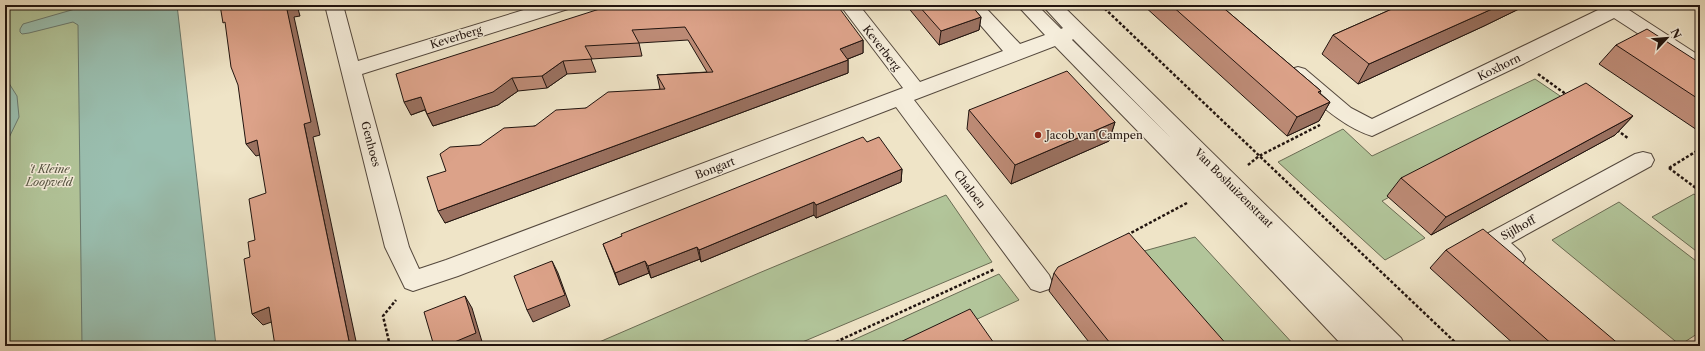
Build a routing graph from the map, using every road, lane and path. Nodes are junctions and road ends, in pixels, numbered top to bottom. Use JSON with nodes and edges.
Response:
{"nodes":[{"id":1,"x":334,"y":5,"type":"edge"},
{"id":2,"x":561,"y":5,"type":"edge"},
{"id":3,"x":849,"y":5,"type":"edge"},
{"id":4,"x":972,"y":5,"type":"edge"},
{"id":5,"x":1026,"y":5,"type":"edge"},
{"id":6,"x":1051,"y":5,"type":"edge"},
{"id":7,"x":1101,"y":5,"type":"edge"},
{"id":8,"x":1615,"y":7,"type":"edge"},
{"id":9,"x":1067,"y":34,"type":"junction"},
{"id":10,"x":1017,"y":53,"type":"junction"},
{"id":11,"x":1516,"y":59,"type":"junction"},
{"id":12,"x":1284,"y":62,"type":"edge"},
{"id":13,"x":1700,"y":68,"type":"edge"},
{"id":14,"x":351,"y":70,"type":"junction"},
{"id":15,"x":908,"y":94,"type":"junction"},
{"id":16,"x":1569,"y":96,"type":"edge"},
{"id":17,"x":1344,"y":113,"type":"junction"},
{"id":18,"x":1614,"y":128,"type":"edge"},
{"id":19,"x":1700,"y":149,"type":"edge"},
{"id":20,"x":1638,"y":151,"type":"joint"},
{"id":21,"x":1259,"y":156,"type":"junction"},
{"id":22,"x":1669,"y":168,"type":"dead end"},
{"id":23,"x":1219,"y":187,"type":"junction"},
{"id":24,"x":1120,"y":239,"type":"edge"},
{"id":25,"x":1021,"y":257,"type":"junction"},
{"id":26,"x":1529,"y":272,"type":"edge"},
{"id":27,"x":412,"y":280,"type":"junction"},
{"id":28,"x":1040,"y":282,"type":"dead end"},
{"id":29,"x":390,"y":346,"type":"edge"},
{"id":30,"x":826,"y":346,"type":"edge"},
{"id":31,"x":1360,"y":346,"type":"edge"},
{"id":32,"x":1392,"y":346,"type":"edge"},
{"id":33,"x":1459,"y":346,"type":"edge"}],
"edges":[{"from":1,"to":14,"type":"street","name":"Genhoes"},
{"from":2,"to":14,"type":"street","name":"Keverberg"},
{"from":3,"to":15,"type":"street","name":"Keverberg"},
{"from":4,"to":10,"type":"street"},
{"from":5,"to":9,"type":"street","name":"Van Boshuizenstraat"},
{"from":6,"to":9,"type":"street","name":"Van Boshuizenstraat"},
{"from":7,"to":21,"type":"path"},
{"from":8,"to":11,"type":"street","name":"Koxhorn"},
{"from":8,"to":13,"type":"street"},
{"from":9,"to":10,"type":"street"},
{"from":9,"to":23,"type":"street","name":"Van Boshuizenstraat"},
{"from":10,"to":15,"type":"street","name":"Bongart"},
{"from":11,"to":16,"type":"path"},
{"from":11,"to":17,"type":"street","name":"Koxhorn"},
{"from":12,"to":17,"type":"street"},
{"from":14,"to":27,"type":"street","name":"Genhoes"},
{"from":15,"to":25,"type":"street","name":"Chaloen"},
{"from":15,"to":27,"type":"street","name":"Bongart"},
{"from":17,"to":21,"type":"path"},
{"from":18,"to":20,"type":"path"},
{"from":19,"to":22,"type":"path"},
{"from":20,"to":26,"type":"street","name":"Sijlhoff"},
{"from":21,"to":23,"type":"path"},
{"from":21,"to":33,"type":"path"},
{"from":23,"to":24,"type":"path"},
{"from":23,"to":31,"type":"street","name":"Van Boshuizenstraat"},
{"from":23,"to":32,"type":"street","name":"Van Boshuizenstraat"},
{"from":25,"to":28,"type":"street","name":"Chaloen"},
{"from":25,"to":30,"type":"path"},
{"from":27,"to":29,"type":"path"}]}
